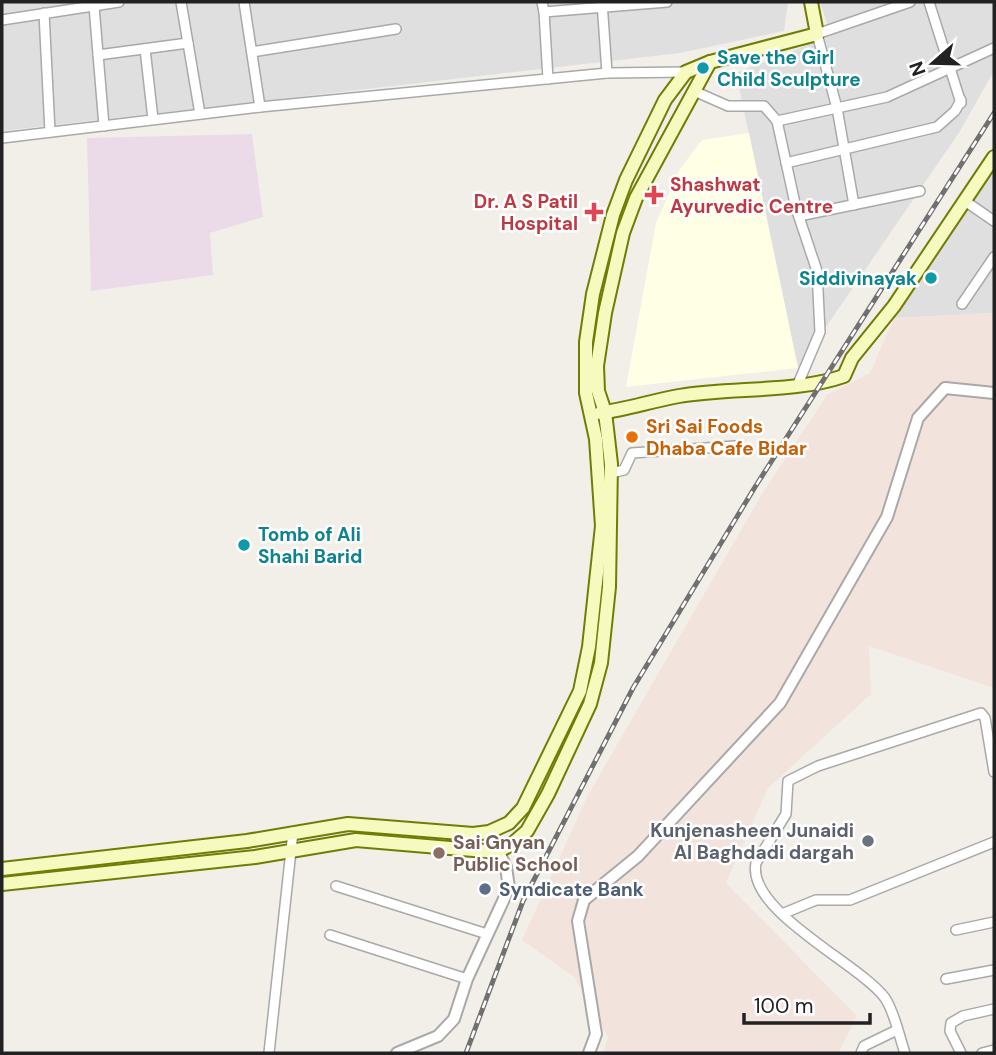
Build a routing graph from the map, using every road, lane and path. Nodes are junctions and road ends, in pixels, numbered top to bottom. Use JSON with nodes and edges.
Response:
{"nodes":[{"id":1,"x":119,"y":2,"type":"edge"},
{"id":2,"x":181,"y":2,"type":"edge"},
{"id":3,"x":244,"y":2,"type":"edge"},
{"id":4,"x":667,"y":2,"type":"edge"},
{"id":5,"x":811,"y":2,"type":"edge"},
{"id":6,"x":910,"y":2,"type":"edge"},
{"id":7,"x":929,"y":2,"type":"edge"},
{"id":8,"x":603,"y":5,"type":"edge"},
{"id":9,"x":94,"y":6,"type":"junction"},
{"id":10,"x":543,"y":7,"type":"edge"},
{"id":11,"x":44,"y":13,"type":"junction"},
{"id":12,"x":2,"y":20,"type":"edge"},
{"id":13,"x":397,"y":29,"type":"dead end"},
{"id":14,"x":817,"y":34,"type":"junction"},
{"id":15,"x":188,"y":43,"type":"junction"},
{"id":16,"x":994,"y":48,"type":"edge"},
{"id":17,"x":145,"y":50,"type":"junction"},
{"id":18,"x":252,"y":52,"type":"junction"},
{"id":19,"x":98,"y":55,"type":"junction"},
{"id":20,"x":710,"y":62,"type":"junction"},
{"id":21,"x":953,"y":68,"type":"junction"},
{"id":22,"x":687,"y":72,"type":"junction"},
{"id":23,"x":607,"y":73,"type":"junction"},
{"id":24,"x":548,"y":79,"type":"junction"},
{"id":25,"x":694,"y":91,"type":"junction"},
{"id":26,"x":260,"y":107,"type":"junction"},
{"id":27,"x":838,"y":108,"type":"junction"},
{"id":28,"x":201,"y":114,"type":"junction"},
{"id":29,"x":153,"y":120,"type":"junction"},
{"id":30,"x":777,"y":121,"type":"junction"},
{"id":31,"x":104,"y":126,"type":"junction"},
{"id":32,"x":50,"y":132,"type":"junction"},
{"id":33,"x":2,"y":138,"type":"edge"},
{"id":34,"x":843,"y":149,"type":"junction"},
{"id":35,"x":994,"y":158,"type":"edge"},
{"id":36,"x":786,"y":163,"type":"junction"},
{"id":37,"x":920,"y":191,"type":"dead end"},
{"id":38,"x":965,"y":201,"type":"junction"},
{"id":39,"x":854,"y":205,"type":"junction"},
{"id":40,"x":799,"y":216,"type":"junction"},
{"id":41,"x":994,"y":221,"type":"edge"},
{"id":42,"x":994,"y":257,"type":"edge"},
{"id":43,"x":962,"y":304,"type":"dead end"},
{"id":44,"x":798,"y":384,"type":"junction"},
{"id":45,"x":994,"y":393,"type":"edge"},
{"id":46,"x":605,"y":412,"type":"junction"},
{"id":47,"x":591,"y":414,"type":"junction"},
{"id":48,"x":736,"y":446,"type":"dead end"},
{"id":49,"x":611,"y":473,"type":"junction"},
{"id":50,"x":994,"y":772,"type":"edge"},
{"id":51,"x":293,"y":832,"type":"junction"},
{"id":52,"x":489,"y":832,"type":"junction"},
{"id":53,"x":994,"y":842,"type":"edge"},
{"id":54,"x":293,"y":850,"type":"junction"},
{"id":55,"x":497,"y":852,"type":"junction"},
{"id":56,"x":2,"y":869,"type":"edge"},
{"id":57,"x":2,"y":884,"type":"edge"},
{"id":58,"x":336,"y":886,"type":"dead end"},
{"id":59,"x":782,"y":914,"type":"junction"},
{"id":60,"x":994,"y":922,"type":"edge"},
{"id":61,"x":956,"y":930,"type":"dead end"},
{"id":62,"x":487,"y":934,"type":"junction"},
{"id":63,"x":330,"y":935,"type":"dead end"},
{"id":64,"x":994,"y":970,"type":"edge"},
{"id":65,"x":467,"y":979,"type":"junction"},
{"id":66,"x":946,"y":979,"type":"dead end"},
{"id":67,"x":994,"y":1009,"type":"edge"},
{"id":68,"x":897,"y":1030,"type":"junction"},
{"id":69,"x":994,"y":1050,"type":"edge"},
{"id":70,"x":269,"y":1053,"type":"edge"},
{"id":71,"x":397,"y":1053,"type":"edge"},
{"id":72,"x":589,"y":1053,"type":"edge"},
{"id":73,"x":861,"y":1053,"type":"edge"},
{"id":74,"x":905,"y":1053,"type":"edge"},
{"id":75,"x":961,"y":1053,"type":"edge"},
{"id":76,"x":982,"y":1053,"type":"edge"}],
"edges":[{"from":1,"to":9,"type":"street"},
{"from":2,"to":15,"type":"street"},
{"from":3,"to":18,"type":"street"},
{"from":4,"to":8,"type":"street"},
{"from":5,"to":14,"type":"main road"},
{"from":6,"to":14,"type":"street"},
{"from":7,"to":21,"type":"street"},
{"from":8,"to":10,"type":"street"},
{"from":8,"to":23,"type":"street"},
{"from":9,"to":11,"type":"street"},
{"from":9,"to":19,"type":"street"},
{"from":10,"to":24,"type":"street"},
{"from":11,"to":12,"type":"street"},
{"from":11,"to":32,"type":"street"},
{"from":13,"to":18,"type":"street"},
{"from":14,"to":20,"type":"main road"},
{"from":14,"to":27,"type":"street"},
{"from":15,"to":17,"type":"street"},
{"from":15,"to":28,"type":"street"},
{"from":16,"to":21,"type":"street"},
{"from":17,"to":19,"type":"street"},
{"from":17,"to":29,"type":"street"},
{"from":18,"to":26,"type":"street"},
{"from":19,"to":31,"type":"street"},
{"from":20,"to":22,"type":"main road"},
{"from":20,"to":25,"type":"main road"},
{"from":21,"to":27,"type":"street"},
{"from":21,"to":34,"type":"street"},
{"from":22,"to":23,"type":"street"},
{"from":22,"to":47,"type":"main road"},
{"from":23,"to":24,"type":"street"},
{"from":24,"to":26,"type":"street"},
{"from":25,"to":30,"type":"street"},
{"from":25,"to":46,"type":"main road"},
{"from":26,"to":28,"type":"street"},
{"from":27,"to":30,"type":"street"},
{"from":27,"to":34,"type":"street"},
{"from":28,"to":29,"type":"street"},
{"from":29,"to":31,"type":"street"},
{"from":30,"to":36,"type":"street"},
{"from":31,"to":32,"type":"street"},
{"from":32,"to":33,"type":"street"},
{"from":34,"to":36,"type":"street"},
{"from":34,"to":39,"type":"street"},
{"from":35,"to":38,"type":"main road"},
{"from":36,"to":40,"type":"street"},
{"from":37,"to":39,"type":"street"},
{"from":38,"to":41,"type":"street"},
{"from":38,"to":44,"type":"main road"},
{"from":39,"to":40,"type":"street"},
{"from":40,"to":44,"type":"street"},
{"from":42,"to":43,"type":"street"},
{"from":44,"to":46,"type":"main road"},
{"from":45,"to":72,"type":"street"},
{"from":46,"to":47,"type":"main road"},
{"from":46,"to":49,"type":"main road"},
{"from":47,"to":52,"type":"main road"},
{"from":48,"to":49,"type":"street"},
{"from":49,"to":55,"type":"main road"},
{"from":50,"to":59,"type":"street"},
{"from":51,"to":52,"type":"main road"},
{"from":51,"to":54,"type":"street"},
{"from":51,"to":56,"type":"main road"},
{"from":52,"to":55,"type":"street"},
{"from":53,"to":59,"type":"street"},
{"from":54,"to":55,"type":"main road"},
{"from":54,"to":57,"type":"main road"},
{"from":54,"to":70,"type":"street"},
{"from":55,"to":62,"type":"street"},
{"from":58,"to":62,"type":"street"},
{"from":59,"to":68,"type":"street"},
{"from":60,"to":61,"type":"street"},
{"from":62,"to":65,"type":"street"},
{"from":63,"to":65,"type":"street"},
{"from":64,"to":66,"type":"street"},
{"from":65,"to":71,"type":"street"},
{"from":67,"to":75,"type":"street"},
{"from":68,"to":73,"type":"street"},
{"from":68,"to":74,"type":"street"},
{"from":69,"to":76,"type":"street"}]}
